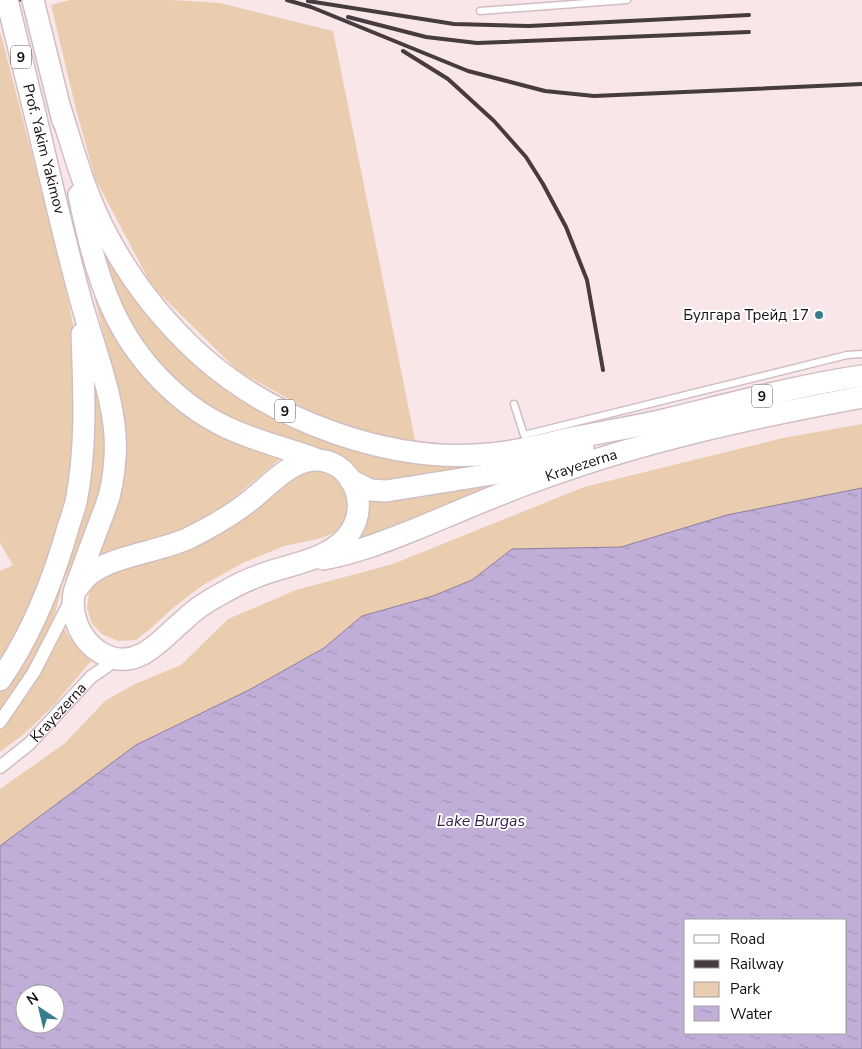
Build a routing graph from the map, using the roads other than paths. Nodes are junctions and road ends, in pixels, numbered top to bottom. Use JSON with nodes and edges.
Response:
{"nodes":[{"id":1,"x":7,"y":0,"type":"edge"},
{"id":2,"x":33,"y":0,"type":"edge"},
{"id":3,"x":627,"y":0,"type":"edge"},
{"id":4,"x":480,"y":11,"type":"dead end"},
{"id":5,"x":60,"y":108,"type":"junction"},
{"id":6,"x":81,"y":299,"type":"junction"},
{"id":7,"x":862,"y":354,"type":"edge"},
{"id":8,"x":862,"y":376,"type":"edge"},
{"id":9,"x":862,"y":397,"type":"edge"},
{"id":10,"x":514,"y":404,"type":"dead end"},
{"id":11,"x":663,"y":420,"type":"junction"},
{"id":12,"x":316,"y":459,"type":"junction"},
{"id":13,"x":350,"y":480,"type":"junction"},
{"id":14,"x":308,"y":562,"type":"junction"},
{"id":15,"x":74,"y":593,"type":"junction"},
{"id":16,"x":117,"y":659,"type":"junction"},
{"id":17,"x":0,"y":680,"type":"edge"},
{"id":18,"x":0,"y":722,"type":"edge"},
{"id":19,"x":0,"y":767,"type":"edge"}],
"edges":[{"from":1,"to":6,"type":"highway","name":"Prof. Yakim Yakimov","number":"9","bridge":true},
{"from":2,"to":5,"type":"highway","name":"Prof. Yakim Yakimov","number":"9"},
{"from":3,"to":4,"type":"lane"},
{"from":5,"to":11,"type":"highway","number":"9"},
{"from":5,"to":12,"type":"highway"},
{"from":6,"to":15,"type":"highway","number":"9"},
{"from":6,"to":17,"type":"highway"},
{"from":7,"to":10,"type":"lane"},
{"from":8,"to":11,"type":"highway","number":"9"},
{"from":9,"to":14,"type":"highway","name":"Krayezerna","number":"9"},
{"from":11,"to":13,"type":"highway"},
{"from":12,"to":13,"type":"highway"},
{"from":12,"to":15,"type":"highway"},
{"from":13,"to":14,"type":"highway"},
{"from":14,"to":16,"type":"highway","number":"9"},
{"from":15,"to":16,"type":"highway","number":"9"},
{"from":15,"to":18,"type":"street"},
{"from":16,"to":19,"type":"street","name":"Krayezerna"}]}
